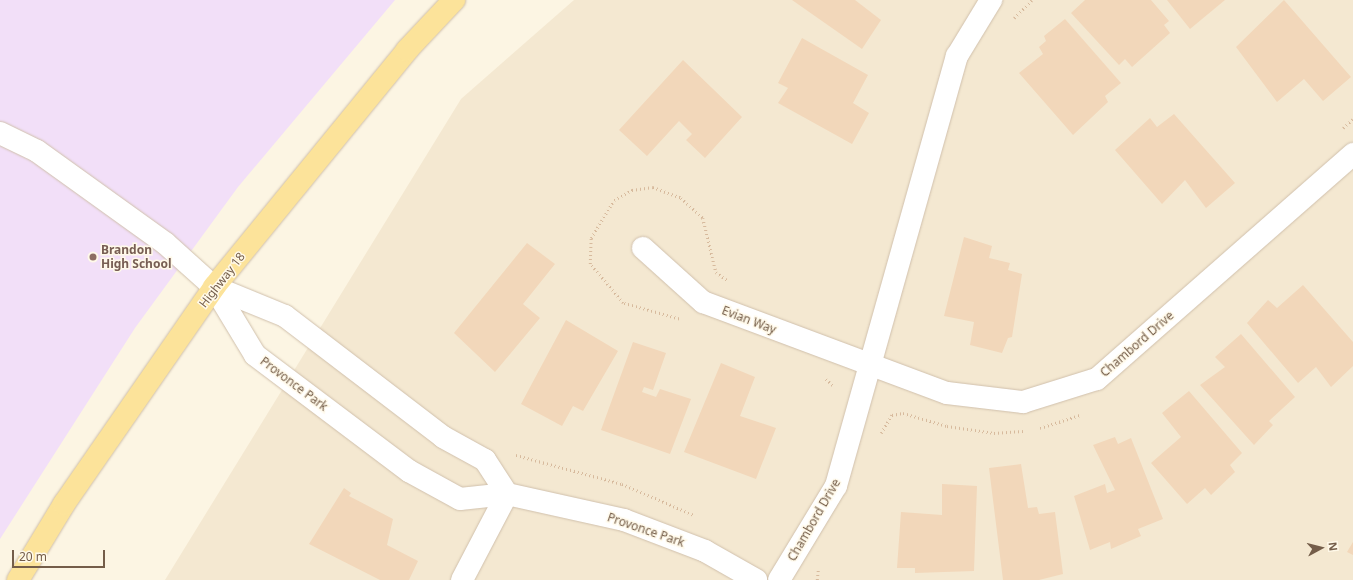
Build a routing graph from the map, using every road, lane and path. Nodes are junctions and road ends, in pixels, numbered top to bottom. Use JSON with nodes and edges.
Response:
{"nodes":[{"id":1,"x":454,"y":0,"type":"edge"},
{"id":2,"x":991,"y":0,"type":"edge"},
{"id":3,"x":1032,"y":0,"type":"edge"},
{"id":4,"x":1010,"y":24,"type":"dead end"},
{"id":5,"x":1353,"y":119,"type":"edge"},
{"id":6,"x":0,"y":133,"type":"edge"},
{"id":7,"x":1337,"y":133,"type":"dead end"},
{"id":8,"x":1353,"y":154,"type":"edge"},
{"id":9,"x":643,"y":248,"type":"dead end"},
{"id":10,"x":214,"y":287,"type":"junction"},
{"id":11,"x":870,"y":366,"type":"junction"},
{"id":12,"x":507,"y":494,"type":"junction"},
{"id":13,"x":18,"y":580,"type":"edge"},
{"id":14,"x":462,"y":580,"type":"edge"},
{"id":15,"x":756,"y":580,"type":"edge"},
{"id":16,"x":779,"y":580,"type":"edge"}],
"edges":[{"from":1,"to":10,"type":"main road","name":"Highway 18"},
{"from":2,"to":11,"type":"street","name":"Chambord Drive"},
{"from":3,"to":4,"type":"path"},
{"from":5,"to":7,"type":"path"},
{"from":6,"to":10,"type":"street"},
{"from":8,"to":11,"type":"street","name":"Chambord Drive"},
{"from":9,"to":11,"type":"street","name":"Evian Way"},
{"from":10,"to":12,"type":"street"},
{"from":10,"to":12,"type":"street","name":"Provonce Park"},
{"from":10,"to":13,"type":"main road","name":"Highway 18"},
{"from":11,"to":16,"type":"street","name":"Chambord Drive"},
{"from":12,"to":14,"type":"street"},
{"from":12,"to":15,"type":"street","name":"Provonce Park"}]}
